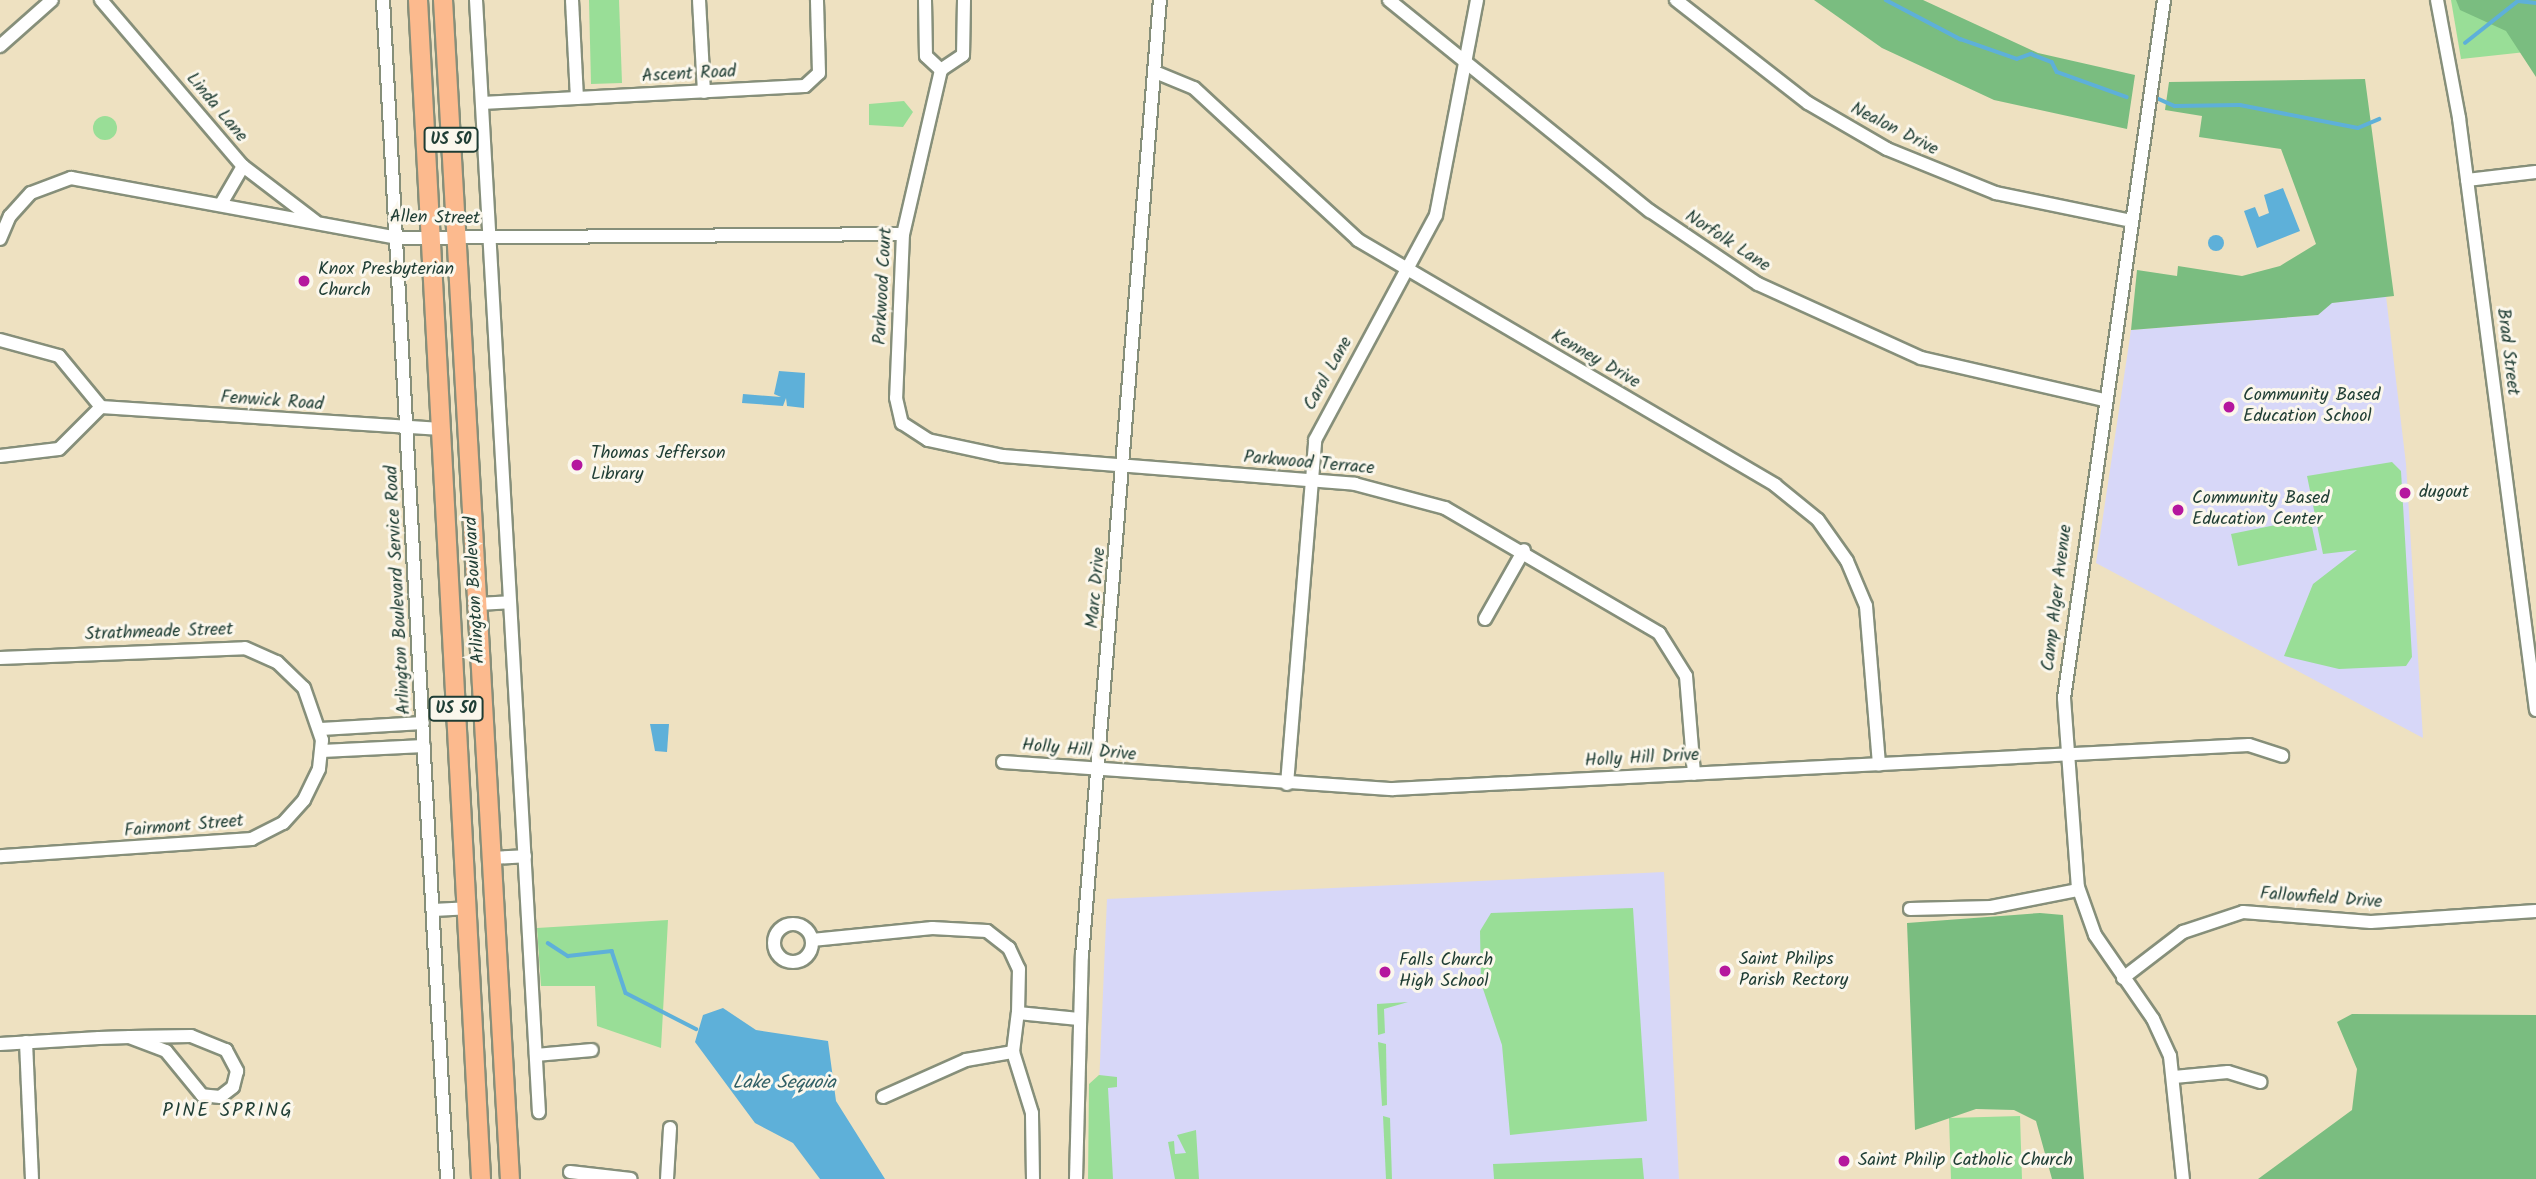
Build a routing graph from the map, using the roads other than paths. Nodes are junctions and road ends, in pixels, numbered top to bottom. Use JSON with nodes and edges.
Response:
{"nodes":[{"id":1,"x":52,"y":0,"type":"edge"},
{"id":2,"x":102,"y":0,"type":"edge"},
{"id":3,"x":383,"y":0,"type":"edge"},
{"id":4,"x":418,"y":0,"type":"edge"},
{"id":5,"x":443,"y":0,"type":"edge"},
{"id":6,"x":477,"y":0,"type":"edge"},
{"id":7,"x":572,"y":0,"type":"edge"},
{"id":8,"x":699,"y":0,"type":"edge"},
{"id":9,"x":817,"y":0,"type":"edge"},
{"id":10,"x":925,"y":0,"type":"edge"},
{"id":11,"x":964,"y":0,"type":"edge"},
{"id":12,"x":1160,"y":0,"type":"edge"},
{"id":13,"x":1390,"y":0,"type":"edge"},
{"id":14,"x":1478,"y":0,"type":"edge"},
{"id":15,"x":1676,"y":0,"type":"edge"},
{"id":16,"x":2164,"y":0,"type":"edge"},
{"id":17,"x":2437,"y":0,"type":"edge"},
{"id":18,"x":0,"y":46,"type":"edge"},
{"id":19,"x":1466,"y":62,"type":"junction"},
{"id":20,"x":941,"y":70,"type":"junction"},
{"id":21,"x":1155,"y":72,"type":"junction"},
{"id":22,"x":704,"y":92,"type":"junction"},
{"id":23,"x":577,"y":98,"type":"junction"},
{"id":24,"x":482,"y":103,"type":"junction"},
{"id":25,"x":243,"y":166,"type":"junction"},
{"id":26,"x":2536,"y":172,"type":"edge"},
{"id":27,"x":2467,"y":180,"type":"junction"},
{"id":28,"x":221,"y":204,"type":"junction"},
{"id":29,"x":2131,"y":221,"type":"junction"},
{"id":30,"x":318,"y":223,"type":"junction"},
{"id":31,"x":903,"y":234,"type":"junction"},
{"id":32,"x":397,"y":238,"type":"junction"},
{"id":33,"x":456,"y":238,"type":"junction"},
{"id":34,"x":491,"y":238,"type":"junction"},
{"id":35,"x":0,"y":239,"type":"edge"},
{"id":36,"x":430,"y":239,"type":"junction"},
{"id":37,"x":1407,"y":271,"type":"junction"},
{"id":38,"x":0,"y":340,"type":"edge"},
{"id":39,"x":2104,"y":400,"type":"junction"},
{"id":40,"x":102,"y":407,"type":"junction"},
{"id":41,"x":902,"y":423,"type":"joint"},
{"id":42,"x":441,"y":429,"type":"junction"},
{"id":43,"x":409,"y":430,"type":"junction"},
{"id":44,"x":0,"y":456,"type":"edge"},
{"id":45,"x":1123,"y":466,"type":"junction"},
{"id":46,"x":1311,"y":481,"type":"junction"},
{"id":47,"x":1524,"y":550,"type":"junction"},
{"id":48,"x":510,"y":602,"type":"junction"},
{"id":49,"x":477,"y":604,"type":"junction"},
{"id":50,"x":1485,"y":619,"type":"dead end"},
{"id":51,"x":0,"y":657,"type":"edge"},
{"id":52,"x":2533,"y":670,"type":"edge"},
{"id":53,"x":2536,"y":710,"type":"edge"},
{"id":54,"x":423,"y":723,"type":"junction"},
{"id":55,"x":321,"y":729,"type":"junction"},
{"id":56,"x":424,"y":746,"type":"junction"},
{"id":57,"x":322,"y":751,"type":"junction"},
{"id":58,"x":2067,"y":754,"type":"junction"},
{"id":59,"x":2282,"y":756,"type":"dead end"},
{"id":60,"x":1003,"y":762,"type":"dead end"},
{"id":61,"x":1879,"y":764,"type":"junction"},
{"id":62,"x":1100,"y":770,"type":"junction"},
{"id":63,"x":1694,"y":774,"type":"junction"},
{"id":64,"x":1287,"y":785,"type":"junction"},
{"id":65,"x":0,"y":856,"type":"edge"},
{"id":66,"x":525,"y":856,"type":"junction"},
{"id":67,"x":491,"y":858,"type":"junction"},
{"id":68,"x":2078,"y":890,"type":"junction"},
{"id":69,"x":467,"y":908,"type":"junction"},
{"id":70,"x":1910,"y":909,"type":"dead end"},
{"id":71,"x":433,"y":910,"type":"junction"},
{"id":72,"x":2536,"y":911,"type":"edge"},
{"id":73,"x":812,"y":940,"type":"dead end"},
{"id":74,"x":2123,"y":978,"type":"junction"},
{"id":75,"x":1018,"y":1013,"type":"junction"},
{"id":76,"x":1079,"y":1019,"type":"junction"},
{"id":77,"x":130,"y":1037,"type":"junction"},
{"id":78,"x":26,"y":1042,"type":"junction"},
{"id":79,"x":0,"y":1044,"type":"edge"},
{"id":80,"x":592,"y":1050,"type":"dead end"},
{"id":81,"x":1013,"y":1052,"type":"junction"},
{"id":82,"x":536,"y":1055,"type":"junction"},
{"id":83,"x":2174,"y":1077,"type":"junction"},
{"id":84,"x":2261,"y":1082,"type":"dead end"},
{"id":85,"x":884,"y":1097,"type":"dead end"},
{"id":86,"x":539,"y":1112,"type":"dead end"},
{"id":87,"x":670,"y":1128,"type":"dead end"},
{"id":88,"x":570,"y":1172,"type":"dead end"},
{"id":89,"x":32,"y":1179,"type":"edge"},
{"id":90,"x":447,"y":1179,"type":"edge"},
{"id":91,"x":481,"y":1179,"type":"edge"},
{"id":92,"x":510,"y":1179,"type":"edge"},
{"id":93,"x":631,"y":1179,"type":"edge"},
{"id":94,"x":667,"y":1179,"type":"edge"},
{"id":95,"x":1033,"y":1179,"type":"edge"},
{"id":96,"x":1076,"y":1179,"type":"edge"},
{"id":97,"x":2183,"y":1179,"type":"edge"}],
"edges":[{"from":1,"to":18,"type":"street"},
{"from":2,"to":25,"type":"street","name":"Linda Lane"},
{"from":3,"to":32,"type":"street","name":"Arlington Boulevard Service Road"},
{"from":4,"to":36,"type":"highway","name":"Arlington Boulevard","number":"US 50"},
{"from":5,"to":33,"type":"highway","name":"Arlington Boulevard","number":"US 50"},
{"from":6,"to":24,"type":"street"},
{"from":7,"to":23,"type":"street"},
{"from":8,"to":22,"type":"street"},
{"from":9,"to":22,"type":"street","name":"Ascent Road"},
{"from":10,"to":20,"type":"street"},
{"from":11,"to":20,"type":"street","name":"Parkwood Court"},
{"from":12,"to":21,"type":"street","name":"Marc Drive"},
{"from":13,"to":19,"type":"street","name":"Norfolk Lane"},
{"from":14,"to":19,"type":"street","name":"Carol Lane"},
{"from":15,"to":29,"type":"street","name":"Nealon Drive"},
{"from":16,"to":29,"type":"street","name":"Camp Alger Avenue"},
{"from":17,"to":27,"type":"street","name":"Brad Street"},
{"from":19,"to":37,"type":"street","name":"Carol Lane"},
{"from":19,"to":39,"type":"street","name":"Norfolk Lane"},
{"from":20,"to":31,"type":"street","name":"Parkwood Court"},
{"from":21,"to":37,"type":"street","name":"Kenney Drive"},
{"from":21,"to":45,"type":"street","name":"Marc Drive"},
{"from":22,"to":23,"type":"street","name":"Ascent Road"},
{"from":23,"to":24,"type":"street","name":"Ascent Road"},
{"from":24,"to":34,"type":"street"},
{"from":25,"to":28,"type":"street"},
{"from":25,"to":30,"type":"street","name":"Linda Lane"},
{"from":26,"to":27,"type":"street"},
{"from":27,"to":52,"type":"street","name":"Brad Street"},
{"from":28,"to":30,"type":"street","name":"Allen Street"},
{"from":28,"to":35,"type":"street","name":"Allen Street"},
{"from":29,"to":39,"type":"street","name":"Camp Alger Avenue"},
{"from":30,"to":32,"type":"street","name":"Allen Street"},
{"from":31,"to":34,"type":"street","name":"Allen Street"},
{"from":31,"to":41,"type":"street","name":"Parkwood Court"},
{"from":32,"to":36,"type":"street","name":"Allen Street"},
{"from":32,"to":43,"type":"street","name":"Arlington Boulevard Service Road"},
{"from":33,"to":34,"type":"street","name":"Allen Street"},
{"from":33,"to":36,"type":"street","name":"Allen Street"},
{"from":33,"to":49,"type":"highway","name":"Arlington Boulevard","number":"US 50"},
{"from":34,"to":48,"type":"street"},
{"from":36,"to":42,"type":"highway","name":"Arlington Boulevard","number":"US 50"},
{"from":37,"to":46,"type":"street","name":"Carol Lane"},
{"from":37,"to":61,"type":"street","name":"Kenney Drive"},
{"from":38,"to":40,"type":"street"},
{"from":39,"to":58,"type":"street","name":"Camp Alger Avenue"},
{"from":40,"to":43,"type":"street","name":"Fenwick Road"},
{"from":40,"to":44,"type":"street"},
{"from":41,"to":45,"type":"street","name":"Parkwood Terrace"},
{"from":42,"to":43,"type":"street","name":"Fenwick Road"},
{"from":42,"to":69,"type":"highway","name":"Arlington Boulevard","number":"US 50"},
{"from":43,"to":54,"type":"street","name":"Arlington Boulevard Service Road"},
{"from":45,"to":46,"type":"street","name":"Parkwood Terrace"},
{"from":45,"to":62,"type":"street","name":"Marc Drive"},
{"from":46,"to":47,"type":"street","name":"Parkwood Terrace"},
{"from":46,"to":64,"type":"street","name":"Carol Lane"},
{"from":47,"to":50,"type":"street"},
{"from":47,"to":63,"type":"street","name":"Parkwood Terrace"},
{"from":48,"to":49,"type":"street"},
{"from":48,"to":66,"type":"street"},
{"from":49,"to":67,"type":"highway","name":"Arlington Boulevard","number":"US 50"},
{"from":51,"to":55,"type":"street","name":"Strathmeade Street"},
{"from":52,"to":53,"type":"street","name":"Brad Street"},
{"from":54,"to":55,"type":"street"},
{"from":54,"to":56,"type":"street","name":"Arlington Boulevard Service Road"},
{"from":55,"to":57,"type":"street","name":"Fairmont Street"},
{"from":56,"to":57,"type":"street"},
{"from":56,"to":71,"type":"street","name":"Arlington Boulevard Service Road"},
{"from":57,"to":65,"type":"street","name":"Fairmont Street"},
{"from":58,"to":59,"type":"street","name":"Holly Hill Drive"},
{"from":58,"to":61,"type":"street","name":"Holly Hill Drive"},
{"from":58,"to":68,"type":"street","name":"Camp Alger Avenue"},
{"from":60,"to":62,"type":"street","name":"Holly Hill Drive"},
{"from":61,"to":63,"type":"street","name":"Holly Hill Drive"},
{"from":62,"to":64,"type":"street","name":"Holly Hill Drive"},
{"from":62,"to":76,"type":"street","name":"Marc Drive"},
{"from":63,"to":64,"type":"street","name":"Holly Hill Drive"},
{"from":66,"to":67,"type":"street"},
{"from":66,"to":82,"type":"street"},
{"from":67,"to":92,"type":"highway","name":"Arlington Boulevard","number":"US 50"},
{"from":68,"to":70,"type":"street"},
{"from":68,"to":74,"type":"street","name":"Camp Alger Avenue"},
{"from":69,"to":71,"type":"street"},
{"from":69,"to":91,"type":"highway","name":"Arlington Boulevard","number":"US 50"},
{"from":71,"to":90,"type":"street","name":"Arlington Boulevard Service Road"},
{"from":72,"to":74,"type":"street","name":"Fallowfield Drive"},
{"from":73,"to":75,"type":"street"},
{"from":74,"to":83,"type":"street","name":"Camp Alger Avenue"},
{"from":75,"to":76,"type":"street"},
{"from":75,"to":81,"type":"street"},
{"from":76,"to":96,"type":"street","name":"Marc Drive"},
{"from":77,"to":77,"type":"street"},
{"from":77,"to":78,"type":"street"},
{"from":78,"to":79,"type":"street"},
{"from":78,"to":89,"type":"street"},
{"from":80,"to":82,"type":"street"},
{"from":81,"to":85,"type":"street"},
{"from":81,"to":95,"type":"street"},
{"from":82,"to":86,"type":"street"},
{"from":83,"to":84,"type":"street"},
{"from":83,"to":97,"type":"street","name":"Camp Alger Avenue"},
{"from":87,"to":94,"type":"street"},
{"from":88,"to":93,"type":"street"}]}
